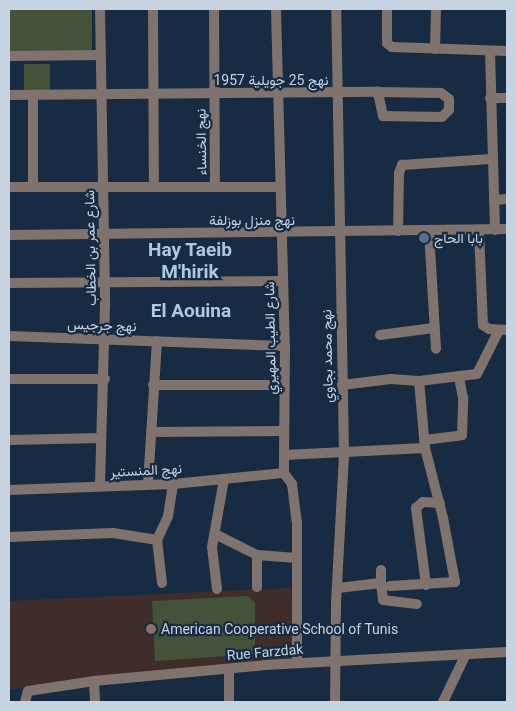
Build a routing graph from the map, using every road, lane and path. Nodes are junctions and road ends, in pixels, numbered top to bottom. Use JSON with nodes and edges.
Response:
{"nodes":[{"id":1,"x":100,"y":9,"type":"edge"},
{"id":2,"x":153,"y":9,"type":"edge"},
{"id":3,"x":214,"y":9,"type":"edge"},
{"id":4,"x":276,"y":9,"type":"edge"},
{"id":5,"x":336,"y":9,"type":"edge"},
{"id":6,"x":387,"y":9,"type":"edge"},
{"id":7,"x":436,"y":9,"type":"edge"},
{"id":8,"x":435,"y":49,"type":"junction"},
{"id":9,"x":490,"y":50,"type":"junction"},
{"id":10,"x":507,"y":50,"type":"edge"},
{"id":11,"x":100,"y":55,"type":"junction"},
{"id":12,"x":9,"y":56,"type":"edge"},
{"id":13,"x":378,"y":92,"type":"junction"},
{"id":14,"x":214,"y":93,"type":"junction"},
{"id":15,"x":102,"y":94,"type":"junction"},
{"id":16,"x":153,"y":94,"type":"junction"},
{"id":17,"x":278,"y":94,"type":"junction"},
{"id":18,"x":338,"y":94,"type":"junction"},
{"id":19,"x":9,"y":95,"type":"edge"},
{"id":20,"x":33,"y":96,"type":"junction"},
{"id":21,"x":490,"y":98,"type":"junction"},
{"id":22,"x":507,"y":98,"type":"edge"},
{"id":23,"x":491,"y":159,"type":"junction"},
{"id":24,"x":154,"y":185,"type":"junction"},
{"id":25,"x":103,"y":186,"type":"junction"},
{"id":26,"x":215,"y":186,"type":"junction"},
{"id":27,"x":9,"y":187,"type":"edge"},
{"id":28,"x":33,"y":187,"type":"junction"},
{"id":29,"x":280,"y":187,"type":"junction"},
{"id":30,"x":507,"y":199,"type":"edge"},
{"id":31,"x":494,"y":200,"type":"junction"},
{"id":32,"x":507,"y":229,"type":"edge"},
{"id":33,"x":479,"y":230,"type":"junction"},
{"id":34,"x":495,"y":230,"type":"junction"},
{"id":35,"x":398,"y":231,"type":"junction"},
{"id":36,"x":429,"y":231,"type":"junction"},
{"id":37,"x":339,"y":232,"type":"junction"},
{"id":38,"x":103,"y":233,"type":"junction"},
{"id":39,"x":283,"y":234,"type":"junction"},
{"id":40,"x":9,"y":235,"type":"edge"},
{"id":41,"x":104,"y":281,"type":"junction"},
{"id":42,"x":282,"y":281,"type":"junction"},
{"id":43,"x":9,"y":283,"type":"edge"},
{"id":44,"x":434,"y":328,"type":"junction"},
{"id":45,"x":503,"y":330,"type":"edge"},
{"id":46,"x":380,"y":335,"type":"dead end"},
{"id":47,"x":9,"y":336,"type":"edge"},
{"id":48,"x":105,"y":339,"type":"junction"},
{"id":49,"x":157,"y":341,"type":"junction"},
{"id":50,"x":285,"y":346,"type":"junction"},
{"id":51,"x":436,"y":349,"type":"dead end"},
{"id":52,"x":459,"y":378,"type":"junction"},
{"id":53,"x":9,"y":379,"type":"edge"},
{"id":54,"x":105,"y":379,"type":"junction"},
{"id":55,"x":419,"y":381,"type":"junction"},
{"id":56,"x":153,"y":385,"type":"junction"},
{"id":57,"x":284,"y":385,"type":"junction"},
{"id":58,"x":342,"y":386,"type":"junction"},
{"id":59,"x":284,"y":430,"type":"junction"},
{"id":60,"x":151,"y":432,"type":"junction"},
{"id":61,"x":101,"y":438,"type":"junction"},
{"id":62,"x":9,"y":440,"type":"edge"},
{"id":63,"x":424,"y":444,"type":"junction"},
{"id":64,"x":344,"y":454,"type":"junction"},
{"id":65,"x":284,"y":455,"type":"junction"},
{"id":66,"x":284,"y":473,"type":"junction"},
{"id":67,"x":224,"y":479,"type":"junction"},
{"id":68,"x":148,"y":484,"type":"junction"},
{"id":69,"x":172,"y":484,"type":"junction"},
{"id":70,"x":100,"y":486,"type":"junction"},
{"id":71,"x":9,"y":490,"type":"edge"},
{"id":72,"x":440,"y":503,"type":"junction"},
{"id":73,"x":217,"y":535,"type":"junction"},
{"id":74,"x":9,"y":538,"type":"edge"},
{"id":75,"x":157,"y":540,"type":"junction"},
{"id":76,"x":257,"y":554,"type":"junction"},
{"id":77,"x":298,"y":558,"type":"junction"},
{"id":78,"x":381,"y":570,"type":"dead end"},
{"id":79,"x":162,"y":583,"type":"dead end"},
{"id":80,"x":385,"y":585,"type":"junction"},
{"id":81,"x":426,"y":585,"type":"junction"},
{"id":82,"x":257,"y":587,"type":"dead end"},
{"id":83,"x":338,"y":588,"type":"junction"},
{"id":84,"x":217,"y":589,"type":"dead end"},
{"id":85,"x":417,"y":604,"type":"dead end"},
{"id":86,"x":507,"y":652,"type":"edge"},
{"id":87,"x":466,"y":654,"type":"junction"},
{"id":88,"x":336,"y":661,"type":"junction"},
{"id":89,"x":297,"y":663,"type":"junction"},
{"id":90,"x":230,"y":669,"type":"junction"},
{"id":91,"x":94,"y":681,"type":"junction"},
{"id":92,"x":26,"y":697,"type":"edge"},
{"id":93,"x":96,"y":702,"type":"edge"},
{"id":94,"x":229,"y":702,"type":"edge"},
{"id":95,"x":335,"y":702,"type":"edge"},
{"id":96,"x":443,"y":702,"type":"edge"}],
"edges":[{"from":1,"to":11,"type":"street","name":"شارع عمر بن الخطاب"},
{"from":2,"to":16,"type":"street"},
{"from":3,"to":14,"type":"street","name":"نهج الخنساء"},
{"from":4,"to":17,"type":"street","name":"شارع الطيب المهيري"},
{"from":5,"to":18,"type":"street","name":"نهج محمد بجاوي"},
{"from":6,"to":8,"type":"street"},
{"from":7,"to":8,"type":"street"},
{"from":8,"to":9,"type":"street"},
{"from":9,"to":10,"type":"street"},
{"from":9,"to":21,"type":"street"},
{"from":11,"to":12,"type":"street"},
{"from":11,"to":15,"type":"street","name":"شارع عمر بن الخطاب"},
{"from":13,"to":13,"type":"street","name":"نهج 25 جويلية 1957"},
{"from":13,"to":18,"type":"street","name":"نهج 25 جويلية 1957"},
{"from":14,"to":16,"type":"street","name":"نهج 25 جويلية 1957"},
{"from":14,"to":17,"type":"street","name":"نهج 25 جويلية 1957"},
{"from":14,"to":26,"type":"street","name":"نهج الخنساء"},
{"from":15,"to":16,"type":"street","name":"نهج 25 جويلية 1957"},
{"from":15,"to":20,"type":"street","name":"نهج 25 جويلية 1957"},
{"from":15,"to":25,"type":"street","name":"شارع عمر بن الخطاب"},
{"from":16,"to":24,"type":"street"},
{"from":17,"to":18,"type":"street","name":"نهج 25 جويلية 1957"},
{"from":17,"to":29,"type":"street","name":"شارع الطيب المهيري"},
{"from":18,"to":37,"type":"street","name":"نهج محمد بجاوي"},
{"from":19,"to":20,"type":"street","name":"نهج 25 جويلية 1957"},
{"from":20,"to":28,"type":"street"},
{"from":21,"to":22,"type":"street"},
{"from":21,"to":23,"type":"street"},
{"from":23,"to":31,"type":"street"},
{"from":23,"to":35,"type":"street"},
{"from":24,"to":25,"type":"street"},
{"from":24,"to":26,"type":"street"},
{"from":25,"to":28,"type":"street"},
{"from":25,"to":38,"type":"street","name":"شارع عمر بن الخطاب"},
{"from":26,"to":29,"type":"street"},
{"from":27,"to":28,"type":"street"},
{"from":29,"to":39,"type":"street","name":"شارع الطيب المهيري"},
{"from":30,"to":31,"type":"street"},
{"from":31,"to":34,"type":"street"},
{"from":32,"to":34,"type":"street","name":"نهج منزل بوزلفة"},
{"from":33,"to":34,"type":"street","name":"نهج منزل بوزلفة"},
{"from":33,"to":36,"type":"street","name":"نهج منزل بوزلفة"},
{"from":33,"to":45,"type":"street"},
{"from":35,"to":36,"type":"street","name":"نهج منزل بوزلفة"},
{"from":35,"to":37,"type":"street","name":"نهج منزل بوزلفة"},
{"from":36,"to":44,"type":"street"},
{"from":37,"to":39,"type":"street","name":"نهج منزل بوزلفة"},
{"from":37,"to":58,"type":"street","name":"نهج محمد بجاوي"},
{"from":38,"to":39,"type":"street","name":"نهج منزل بوزلفة"},
{"from":38,"to":40,"type":"street","name":"نهج منزل بوزلفة"},
{"from":38,"to":41,"type":"street","name":"شارع عمر بن الخطاب"},
{"from":39,"to":42,"type":"street","name":"شارع الطيب المهيري"},
{"from":41,"to":42,"type":"street"},
{"from":41,"to":43,"type":"street"},
{"from":41,"to":48,"type":"street","name":"شارع عمر بن الخطاب"},
{"from":42,"to":50,"type":"street","name":"شارع الطيب المهيري"},
{"from":44,"to":46,"type":"street"},
{"from":44,"to":51,"type":"street"},
{"from":45,"to":52,"type":"street"},
{"from":47,"to":48,"type":"street","name":"نهج جرجيس"},
{"from":48,"to":49,"type":"street","name":"نهج جرجيس"},
{"from":48,"to":54,"type":"street","name":"شارع عمر بن الخطاب"},
{"from":49,"to":50,"type":"street","name":"نهج جرجيس"},
{"from":49,"to":56,"type":"street"},
{"from":50,"to":57,"type":"street","name":"شارع الطيب المهيري"},
{"from":52,"to":55,"type":"street"},
{"from":52,"to":63,"type":"street"},
{"from":53,"to":54,"type":"street"},
{"from":54,"to":61,"type":"street","name":"شارع عمر بن الخطاب"},
{"from":55,"to":58,"type":"street"},
{"from":55,"to":63,"type":"street"},
{"from":56,"to":57,"type":"street"},
{"from":56,"to":60,"type":"street"},
{"from":57,"to":59,"type":"street","name":"شارع الطيب المهيري"},
{"from":58,"to":64,"type":"street","name":"نهج محمد بجاوي"},
{"from":59,"to":60,"type":"street"},
{"from":59,"to":65,"type":"street","name":"شارع الطيب المهيري"},
{"from":60,"to":68,"type":"street"},
{"from":61,"to":62,"type":"street"},
{"from":61,"to":70,"type":"street","name":"شارع عمر بن الخطاب"},
{"from":63,"to":64,"type":"street"},
{"from":63,"to":72,"type":"street"},
{"from":64,"to":65,"type":"street"},
{"from":64,"to":83,"type":"street","name":"نهج محمد بجاوي"},
{"from":65,"to":66,"type":"street","name":"شارع الطيب المهيري"},
{"from":66,"to":67,"type":"street","name":"نهج المنستير"},
{"from":66,"to":77,"type":"street","name":"شارع الطيب المهيري"},
{"from":67,"to":69,"type":"street","name":"نهج المنستير"},
{"from":67,"to":73,"type":"street"},
{"from":68,"to":69,"type":"street","name":"نهج المنستير"},
{"from":68,"to":70,"type":"street","name":"نهج المنستير"},
{"from":69,"to":75,"type":"street"},
{"from":70,"to":71,"type":"street","name":"نهج المنستير"},
{"from":72,"to":81,"type":"street"},
{"from":72,"to":81,"type":"street"},
{"from":73,"to":76,"type":"street"},
{"from":73,"to":84,"type":"street"},
{"from":74,"to":75,"type":"street"},
{"from":75,"to":79,"type":"street"},
{"from":76,"to":77,"type":"street"},
{"from":76,"to":82,"type":"street"},
{"from":77,"to":89,"type":"street","name":"شارع الطيب المهيري"},
{"from":78,"to":80,"type":"street"},
{"from":80,"to":81,"type":"street"},
{"from":80,"to":83,"type":"street"},
{"from":80,"to":85,"type":"street"},
{"from":83,"to":88,"type":"street","name":"نهج محمد بجاوي"},
{"from":86,"to":87,"type":"street","name":"Rue Farzdak"},
{"from":87,"to":88,"type":"street","name":"Rue Farzdak"},
{"from":87,"to":96,"type":"street"},
{"from":88,"to":89,"type":"street","name":"Rue Farzdak"},
{"from":88,"to":95,"type":"street","name":"نهج محمد بجاوي"},
{"from":89,"to":90,"type":"street","name":"Rue Farzdak"},
{"from":90,"to":91,"type":"street","name":"Rue Farzdak"},
{"from":90,"to":94,"type":"street"},
{"from":91,"to":92,"type":"street","name":"Rue Farzdak"},
{"from":91,"to":93,"type":"street"}]}
